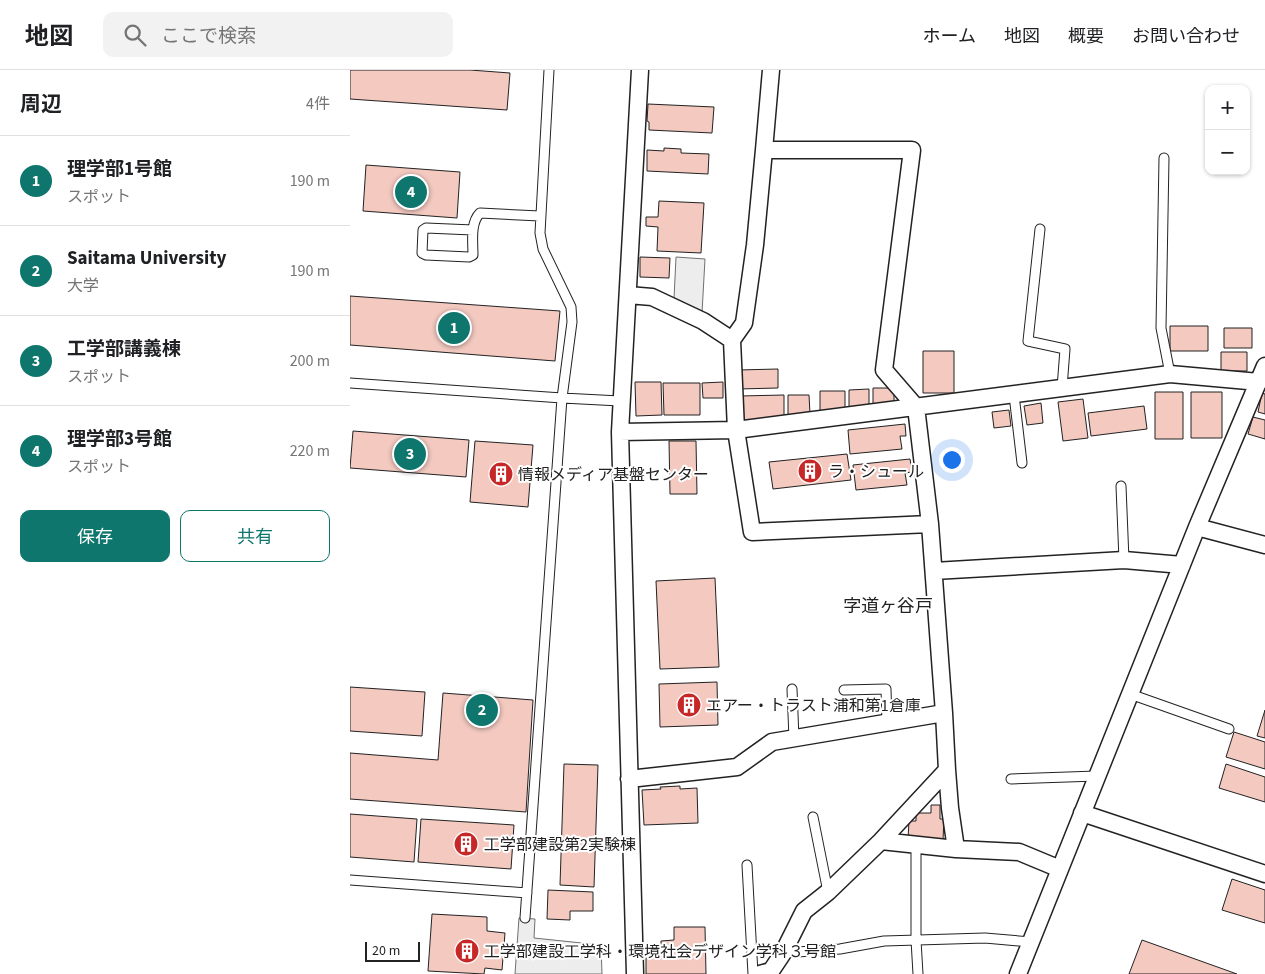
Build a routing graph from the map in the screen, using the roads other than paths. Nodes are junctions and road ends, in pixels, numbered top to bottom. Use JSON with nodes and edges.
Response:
{"nodes":[{"id":1,"x":549,"y":70,"type":"edge"},
{"id":2,"x":640,"y":70,"type":"edge"},
{"id":3,"x":771,"y":70,"type":"edge"},
{"id":4,"x":764,"y":150,"type":"junction"},
{"id":5,"x":1164,"y":158,"type":"dead end"},
{"id":6,"x":540,"y":216,"type":"junction"},
{"id":7,"x":1040,"y":229,"type":"dead end"},
{"id":8,"x":473,"y":230,"type":"junction"},
{"id":9,"x":628,"y":295,"type":"junction"},
{"id":10,"x":732,"y":340,"type":"junction"},
{"id":11,"x":1170,"y":374,"type":"junction"},
{"id":12,"x":1262,"y":374,"type":"edge"},
{"id":13,"x":350,"y":382,"type":"edge"},
{"id":14,"x":1062,"y":388,"type":"junction"},
{"id":15,"x":1014,"y":395,"type":"junction"},
{"id":16,"x":562,"y":398,"type":"junction"},
{"id":17,"x":620,"y":401,"type":"junction"},
{"id":18,"x":916,"y":406,"type":"junction"},
{"id":19,"x":736,"y":430,"type":"junction"},
{"id":20,"x":620,"y":432,"type":"junction"},
{"id":21,"x":1022,"y":463,"type":"dead end"},
{"id":22,"x":1121,"y":486,"type":"dead end"},
{"id":23,"x":930,"y":524,"type":"junction"},
{"id":24,"x":1197,"y":527,"type":"junction"},
{"id":25,"x":1265,"y":545,"type":"edge"},
{"id":26,"x":1124,"y":560,"type":"junction"},
{"id":27,"x":1182,"y":565,"type":"junction"},
{"id":28,"x":934,"y":571,"type":"junction"},
{"id":29,"x":792,"y":690,"type":"dead end"},
{"id":30,"x":844,"y":690,"type":"dead end"},
{"id":31,"x":1130,"y":694,"type":"junction"},
{"id":32,"x":944,"y":713,"type":"junction"},
{"id":33,"x":888,"y":723,"type":"junction"},
{"id":34,"x":1228,"y":729,"type":"dead end"},
{"id":35,"x":794,"y":739,"type":"junction"},
{"id":36,"x":947,"y":770,"type":"junction"},
{"id":37,"x":1097,"y":776,"type":"junction"},
{"id":38,"x":629,"y":779,"type":"junction"},
{"id":39,"x":1011,"y":779,"type":"dead end"},
{"id":40,"x":1082,"y":814,"type":"junction"},
{"id":41,"x":813,"y":818,"type":"dead end"},
{"id":42,"x":881,"y":841,"type":"junction"},
{"id":43,"x":916,"y":844,"type":"junction"},
{"id":44,"x":956,"y":849,"type":"junction"},
{"id":45,"x":747,"y":864,"type":"dead end"},
{"id":46,"x":1060,"y":869,"type":"junction"},
{"id":47,"x":1265,"y":874,"type":"edge"},
{"id":48,"x":350,"y":880,"type":"edge"},
{"id":49,"x":527,"y":892,"type":"junction"},
{"id":50,"x":828,"y":892,"type":"junction"},
{"id":51,"x":525,"y":918,"type":"dead end"},
{"id":52,"x":916,"y":940,"type":"junction"},
{"id":53,"x":1031,"y":942,"type":"junction"},
{"id":54,"x":782,"y":953,"type":"junction"},
{"id":55,"x":635,"y":974,"type":"edge"},
{"id":56,"x":753,"y":974,"type":"edge"},
{"id":57,"x":760,"y":974,"type":"edge"},
{"id":58,"x":918,"y":974,"type":"edge"},
{"id":59,"x":1018,"y":974,"type":"edge"}],
"edges":[{"from":1,"to":6,"type":"lane"},
{"from":2,"to":9,"type":"street"},
{"from":3,"to":4,"type":"street"},
{"from":4,"to":10,"type":"street"},
{"from":4,"to":18,"type":"street"},
{"from":5,"to":11,"type":"lane"},
{"from":6,"to":8,"type":"lane"},
{"from":6,"to":16,"type":"lane"},
{"from":7,"to":14,"type":"lane"},
{"from":8,"to":8,"type":"lane"},
{"from":9,"to":10,"type":"street"},
{"from":9,"to":17,"type":"street"},
{"from":10,"to":19,"type":"street"},
{"from":11,"to":12,"type":"street"},
{"from":11,"to":14,"type":"street"},
{"from":12,"to":24,"type":"street"},
{"from":13,"to":16,"type":"lane"},
{"from":14,"to":15,"type":"street"},
{"from":15,"to":18,"type":"street"},
{"from":15,"to":21,"type":"lane"},
{"from":16,"to":17,"type":"lane"},
{"from":16,"to":49,"type":"lane"},
{"from":17,"to":20,"type":"street"},
{"from":18,"to":19,"type":"street"},
{"from":18,"to":23,"type":"street"},
{"from":19,"to":20,"type":"street"},
{"from":19,"to":23,"type":"street"},
{"from":20,"to":38,"type":"street"},
{"from":22,"to":26,"type":"lane"},
{"from":23,"to":28,"type":"street"},
{"from":24,"to":25,"type":"street"},
{"from":24,"to":27,"type":"street"},
{"from":26,"to":27,"type":"street"},
{"from":26,"to":28,"type":"street"},
{"from":27,"to":31,"type":"street"},
{"from":28,"to":32,"type":"street"},
{"from":29,"to":35,"type":"lane"},
{"from":30,"to":33,"type":"lane"},
{"from":31,"to":34,"type":"lane"},
{"from":31,"to":37,"type":"street"},
{"from":32,"to":33,"type":"street"},
{"from":32,"to":36,"type":"street"},
{"from":33,"to":35,"type":"street"},
{"from":35,"to":38,"type":"street"},
{"from":36,"to":42,"type":"street"},
{"from":36,"to":44,"type":"street"},
{"from":37,"to":39,"type":"lane"},
{"from":37,"to":40,"type":"street"},
{"from":38,"to":55,"type":"street"},
{"from":40,"to":46,"type":"street"},
{"from":40,"to":47,"type":"street"},
{"from":41,"to":50,"type":"lane"},
{"from":42,"to":43,"type":"street"},
{"from":42,"to":50,"type":"street"},
{"from":43,"to":44,"type":"street"},
{"from":43,"to":52,"type":"lane"},
{"from":44,"to":46,"type":"street"},
{"from":45,"to":56,"type":"lane"},
{"from":46,"to":53,"type":"street"},
{"from":48,"to":49,"type":"lane"},
{"from":49,"to":51,"type":"lane"},
{"from":50,"to":54,"type":"street"},
{"from":52,"to":53,"type":"lane"},
{"from":52,"to":54,"type":"lane"},
{"from":52,"to":58,"type":"lane"},
{"from":53,"to":59,"type":"street"},
{"from":54,"to":57,"type":"street"}]}
